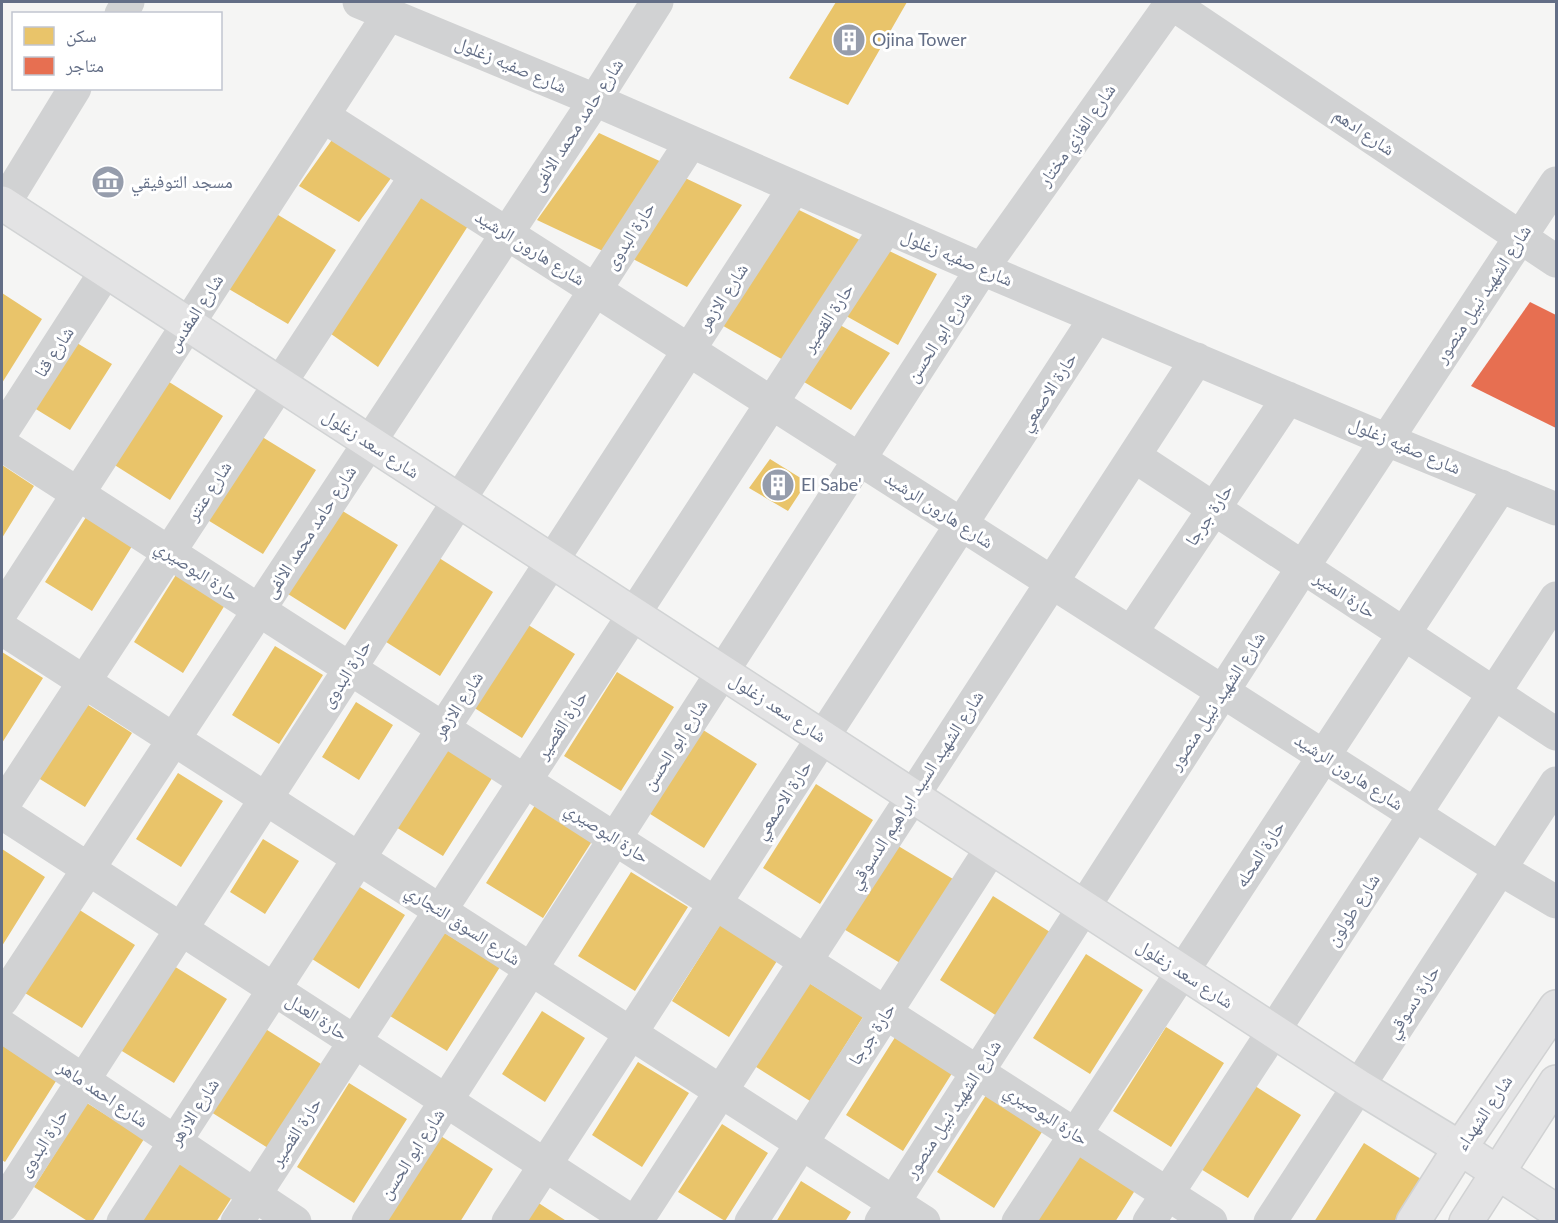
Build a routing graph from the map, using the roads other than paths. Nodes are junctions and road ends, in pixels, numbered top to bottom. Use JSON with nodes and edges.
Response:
{"nodes":[{"id":1,"x":359,"y":2,"type":"edge"},
{"id":2,"x":657,"y":2,"type":"edge"},
{"id":3,"x":1171,"y":2,"type":"edge"},
{"id":4,"x":389,"y":14,"type":"junction"},
{"id":5,"x":74,"y":90,"type":"edge"},
{"id":6,"x":595,"y":100,"type":"junction"},
{"id":7,"x":323,"y":116,"type":"junction"},
{"id":8,"x":691,"y":142,"type":"junction"},
{"id":9,"x":416,"y":176,"type":"junction"},
{"id":10,"x":1557,"y":183,"type":"edge"},
{"id":11,"x":794,"y":188,"type":"junction"},
{"id":12,"x":2,"y":205,"type":"edge"},
{"id":13,"x":886,"y":228,"type":"junction"},
{"id":14,"x":506,"y":234,"type":"junction"},
{"id":15,"x":1520,"y":238,"type":"junction"},
{"id":16,"x":1557,"y":261,"type":"edge"},
{"id":17,"x":982,"y":269,"type":"junction"},
{"id":18,"x":106,"y":272,"type":"junction"},
{"id":19,"x":595,"y":290,"type":"junction"},
{"id":20,"x":1096,"y":317,"type":"junction"},
{"id":21,"x":188,"y":324,"type":"junction"},
{"id":22,"x":689,"y":350,"type":"junction"},
{"id":23,"x":1197,"y":359,"type":"junction"},
{"id":24,"x":279,"y":384,"type":"junction"},
{"id":25,"x":1288,"y":398,"type":"junction"},
{"id":26,"x":772,"y":403,"type":"junction"},
{"id":27,"x":2,"y":432,"type":"edge"},
{"id":28,"x":1387,"y":440,"type":"junction"},
{"id":29,"x":369,"y":442,"type":"junction"},
{"id":30,"x":2,"y":445,"type":"edge"},
{"id":31,"x":1134,"y":456,"type":"junction"},
{"id":32,"x":860,"y":459,"type":"junction"},
{"id":33,"x":1501,"y":486,"type":"junction"},
{"id":34,"x":78,"y":494,"type":"junction"},
{"id":35,"x":458,"y":501,"type":"junction"},
{"id":36,"x":1214,"y":508,"type":"junction"},
{"id":37,"x":1557,"y":509,"type":"edge"},
{"id":38,"x":962,"y":525,"type":"junction"},
{"id":39,"x":168,"y":552,"type":"junction"},
{"id":40,"x":552,"y":561,"type":"junction"},
{"id":41,"x":1303,"y":567,"type":"junction"},
{"id":42,"x":1052,"y":582,"type":"junction"},
{"id":43,"x":1557,"y":598,"type":"edge"},
{"id":44,"x":259,"y":610,"type":"junction"},
{"id":45,"x":2,"y":611,"type":"edge"},
{"id":46,"x":634,"y":614,"type":"junction"},
{"id":47,"x":2,"y":629,"type":"edge"},
{"id":48,"x":1131,"y":633,"type":"junction"},
{"id":49,"x":1404,"y":633,"type":"junction"},
{"id":50,"x":350,"y":669,"type":"junction"},
{"id":51,"x":723,"y":672,"type":"junction"},
{"id":52,"x":84,"y":682,"type":"junction"},
{"id":53,"x":1224,"y":692,"type":"junction"},
{"id":54,"x":1494,"y":693,"type":"junction"},
{"id":55,"x":443,"y":728,"type":"junction"},
{"id":56,"x":1557,"y":734,"type":"edge"},
{"id":57,"x":823,"y":738,"type":"junction"},
{"id":58,"x":173,"y":739,"type":"junction"},
{"id":59,"x":1324,"y":756,"type":"junction"},
{"id":60,"x":525,"y":781,"type":"junction"},
{"id":61,"x":1557,"y":783,"type":"edge"},
{"id":62,"x":913,"y":796,"type":"junction"},
{"id":63,"x":266,"y":798,"type":"junction"},
{"id":64,"x":2,"y":807,"type":"edge"},
{"id":65,"x":2,"y":813,"type":"edge"},
{"id":66,"x":1415,"y":814,"type":"junction"},
{"id":67,"x":615,"y":838,"type":"junction"},
{"id":68,"x":992,"y":848,"type":"junction"},
{"id":69,"x":359,"y":858,"type":"junction"},
{"id":70,"x":88,"y":869,"type":"junction"},
{"id":71,"x":1500,"y":869,"type":"junction"},
{"id":72,"x":1557,"y":902,"type":"edge"},
{"id":73,"x":715,"y":903,"type":"junction"},
{"id":74,"x":1084,"y":908,"type":"junction"},
{"id":75,"x":440,"y":911,"type":"junction"},
{"id":76,"x":181,"y":929,"type":"junction"},
{"id":77,"x":805,"y":961,"type":"junction"},
{"id":78,"x":531,"y":969,"type":"junction"},
{"id":79,"x":1182,"y":972,"type":"junction"},
{"id":80,"x":274,"y":989,"type":"junction"},
{"id":81,"x":2,"y":1000,"type":"edge"},
{"id":82,"x":1557,"y":1006,"type":"edge"},
{"id":83,"x":886,"y":1012,"type":"junction"},
{"id":84,"x":2,"y":1026,"type":"edge"},
{"id":85,"x":1273,"y":1031,"type":"junction"},
{"id":86,"x":631,"y":1033,"type":"junction"},
{"id":87,"x":355,"y":1041,"type":"junction"},
{"id":88,"x":978,"y":1072,"type":"junction"},
{"id":89,"x":83,"y":1081,"type":"junction"},
{"id":90,"x":1557,"y":1082,"type":"edge"},
{"id":91,"x":1358,"y":1086,"type":"junction"},
{"id":92,"x":721,"y":1091,"type":"junction"},
{"id":93,"x":446,"y":1101,"type":"junction"},
{"id":94,"x":1076,"y":1134,"type":"junction"},
{"id":95,"x":175,"y":1142,"type":"junction"},
{"id":96,"x":802,"y":1143,"type":"junction"},
{"id":97,"x":1460,"y":1148,"type":"junction"},
{"id":98,"x":545,"y":1165,"type":"junction"},
{"id":99,"x":1497,"y":1173,"type":"junction"},
{"id":100,"x":1167,"y":1193,"type":"junction"},
{"id":101,"x":2,"y":1206,"type":"edge"},
{"id":102,"x":246,"y":1208,"type":"edge"},
{"id":103,"x":887,"y":1212,"type":"edge"},
{"id":104,"x":1557,"y":1212,"type":"edge"},
{"id":105,"x":2,"y":1218,"type":"edge"},
{"id":106,"x":7,"y":1221,"type":"edge"},
{"id":107,"x":123,"y":1221,"type":"edge"},
{"id":108,"x":295,"y":1221,"type":"edge"},
{"id":109,"x":368,"y":1221,"type":"edge"},
{"id":110,"x":508,"y":1221,"type":"edge"},
{"id":111,"x":634,"y":1221,"type":"edge"},
{"id":112,"x":752,"y":1221,"type":"edge"},
{"id":113,"x":924,"y":1221,"type":"edge"},
{"id":114,"x":1018,"y":1221,"type":"edge"},
{"id":115,"x":1149,"y":1221,"type":"edge"},
{"id":116,"x":1211,"y":1221,"type":"edge"},
{"id":117,"x":1270,"y":1221,"type":"edge"},
{"id":118,"x":1413,"y":1221,"type":"edge"},
{"id":119,"x":1466,"y":1221,"type":"edge"}],
"edges":[{"from":1,"to":4,"type":"street","name":"شارع صفيه زغلول"},
{"from":2,"to":6,"type":"street","name":"شارع حامد محمد الالفى"},
{"from":3,"to":15,"type":"street","name":"شارع ادهم"},
{"from":3,"to":17,"type":"street","name":"شارع الغازي مختار"},
{"from":4,"to":6,"type":"street","name":"شارع صفيه زغلول"},
{"from":4,"to":7,"type":"street","name":"شارع المقدس"},
{"from":5,"to":12,"type":"street"},
{"from":6,"to":8,"type":"street","name":"شارع صفيه زغلول"},
{"from":6,"to":14,"type":"street","name":"شارع حامد محمد الالفى"},
{"from":7,"to":9,"type":"street","name":"شارع هارون الرشيد"},
{"from":7,"to":21,"type":"street","name":"شارع المقدس"},
{"from":8,"to":11,"type":"street","name":"شارع صفيه زغلول"},
{"from":8,"to":19,"type":"street","name":"حارة البدوى"},
{"from":9,"to":14,"type":"street","name":"شارع هارون الرشيد"},
{"from":9,"to":24,"type":"street","name":"شارع عنتر"},
{"from":10,"to":15,"type":"street","name":"شارع الشهيد نبيل منصور"},
{"from":11,"to":13,"type":"street","name":"شارع صفيه زغلول"},
{"from":11,"to":22,"type":"street","name":"شارع الازهر"},
{"from":12,"to":18,"type":"main road","name":"شارع سعد زغلول"},
{"from":13,"to":17,"type":"street","name":"شارع صفيه زغلول"},
{"from":13,"to":26,"type":"street","name":"حارة القصير"},
{"from":14,"to":19,"type":"street","name":"شارع هارون الرشيد"},
{"from":14,"to":29,"type":"street","name":"شارع حامد محمد الالفى"},
{"from":15,"to":16,"type":"street","name":"شارع ادهم"},
{"from":15,"to":28,"type":"street","name":"شارع الشهيد نبيل منصور"},
{"from":17,"to":20,"type":"street","name":"شارع صفيه زغلول"},
{"from":17,"to":32,"type":"street","name":"شارع ابو الحسن"},
{"from":18,"to":21,"type":"main road","name":"شارع سعد زغلول"},
{"from":18,"to":27,"type":"street","name":"شارع قنا"},
{"from":19,"to":22,"type":"street","name":"شارع هارون الرشيد"},
{"from":19,"to":35,"type":"street","name":"حارة البدوى"},
{"from":20,"to":23,"type":"street","name":"شارع صفيه زغلول"},
{"from":20,"to":38,"type":"street","name":"حارة الاصمعي"},
{"from":21,"to":24,"type":"main road","name":"شارع سعد زغلول"},
{"from":21,"to":34,"type":"street","name":"شارع المقدس"},
{"from":22,"to":26,"type":"street","name":"شارع هارون الرشيد"},
{"from":22,"to":40,"type":"street","name":"شارع الازهر"},
{"from":23,"to":25,"type":"street","name":"شارع صفيه زغلول"},
{"from":23,"to":31,"type":"street","name":"شارع الشهيد السيد ابراهيم الدسوقي"},
{"from":24,"to":29,"type":"main road","name":"شارع سعد زغلول"},
{"from":24,"to":39,"type":"street","name":"شارع عنتر"},
{"from":25,"to":28,"type":"street","name":"شارع صفيه زغلول"},
{"from":25,"to":36,"type":"street","name":"حارة جرجا"},
{"from":26,"to":32,"type":"street","name":"شارع هارون الرشيد"},
{"from":26,"to":46,"type":"street","name":"حارة القصير"},
{"from":28,"to":33,"type":"street","name":"شارع صفيه زغلول"},
{"from":28,"to":41,"type":"street","name":"شارع الشهيد نبيل منصور"},
{"from":29,"to":35,"type":"main road","name":"شارع سعد زغلول"},
{"from":29,"to":44,"type":"street","name":"شارع حامد محمد الالفى"},
{"from":30,"to":34,"type":"street","name":"حارة البوصيري"},
{"from":31,"to":36,"type":"street","name":"حارة المنير"},
{"from":31,"to":42,"type":"street","name":"شارع الشهيد السيد ابراهيم الدسوقي"},
{"from":32,"to":38,"type":"street","name":"شارع هارون الرشيد"},
{"from":32,"to":51,"type":"street","name":"شارع ابو الحسن"},
{"from":33,"to":37,"type":"street","name":"شارع صفيه زغلول"},
{"from":33,"to":49,"type":"street","name":"حارة المحله"},
{"from":34,"to":39,"type":"street","name":"حارة البوصيري"},
{"from":34,"to":45,"type":"street","name":"شارع المقدس"},
{"from":35,"to":40,"type":"main road","name":"شارع سعد زغلول"},
{"from":35,"to":50,"type":"street","name":"حارة البدوى"},
{"from":36,"to":41,"type":"street","name":"حارة المنير"},
{"from":36,"to":48,"type":"street","name":"حارة جرجا"},
{"from":38,"to":42,"type":"street","name":"شارع هارون الرشيد"},
{"from":38,"to":57,"type":"street","name":"حارة الاصمعي"},
{"from":39,"to":44,"type":"street","name":"حارة البوصيري"},
{"from":39,"to":52,"type":"street","name":"شارع عنتر"},
{"from":40,"to":46,"type":"main road","name":"شارع سعد زغلول"},
{"from":40,"to":55,"type":"street","name":"شارع الازهر"},
{"from":41,"to":49,"type":"street","name":"حارة المنير"},
{"from":41,"to":53,"type":"street","name":"شارع الشهيد نبيل منصور"},
{"from":42,"to":48,"type":"street","name":"شارع هارون الرشيد"},
{"from":42,"to":62,"type":"street","name":"شارع الشهيد السيد ابراهيم الدسوقي"},
{"from":43,"to":54,"type":"street","name":"شارع طولون"},
{"from":44,"to":50,"type":"street","name":"حارة البوصيري"},
{"from":44,"to":58,"type":"street","name":"شارع حامد محمد الالفى"},
{"from":46,"to":51,"type":"main road","name":"شارع سعد زغلول"},
{"from":46,"to":60,"type":"street","name":"حارة القصير"},
{"from":47,"to":52,"type":"street","name":"شارع السوق التجاري"},
{"from":48,"to":53,"type":"street","name":"شارع هارون الرشيد"},
{"from":49,"to":54,"type":"street","name":"حارة المنير"},
{"from":49,"to":59,"type":"street","name":"حارة المحله"},
{"from":50,"to":55,"type":"street","name":"حارة البوصيري"},
{"from":50,"to":63,"type":"street","name":"حارة البدوى"},
{"from":51,"to":57,"type":"main road","name":"شارع سعد زغلول"},
{"from":51,"to":67,"type":"street","name":"شارع ابو الحسن"},
{"from":52,"to":58,"type":"street","name":"شارع السوق التجاري"},
{"from":52,"to":64,"type":"street","name":"شارع عنتر"},
{"from":53,"to":59,"type":"street","name":"شارع هارون الرشيد"},
{"from":53,"to":74,"type":"street","name":"شارع الشهيد نبيل منصور"},
{"from":54,"to":56,"type":"street","name":"حارة المنير"},
{"from":54,"to":66,"type":"street","name":"شارع طولون"},
{"from":55,"to":60,"type":"street","name":"حارة البوصيري"},
{"from":55,"to":69,"type":"street","name":"شارع الازهر"},
{"from":57,"to":62,"type":"main road","name":"شارع سعد زغلول"},
{"from":57,"to":73,"type":"street","name":"حارة الاصمعي"},
{"from":58,"to":63,"type":"street","name":"شارع السوق التجاري"},
{"from":58,"to":70,"type":"street","name":"شارع حامد محمد الالفى"},
{"from":59,"to":66,"type":"street","name":"شارع هارون الرشيد"},
{"from":59,"to":79,"type":"street","name":"حارة المحله"},
{"from":60,"to":67,"type":"street","name":"حارة البوصيري"},
{"from":60,"to":75,"type":"street","name":"حارة القصير"},
{"from":61,"to":71,"type":"street","name":"حارة دسوقي"},
{"from":62,"to":68,"type":"main road","name":"شارع سعد زغلول"},
{"from":62,"to":77,"type":"street","name":"شارع الشهيد السيد ابراهيم الدسوقي"},
{"from":63,"to":69,"type":"street","name":"شارع السوق التجاري"},
{"from":63,"to":76,"type":"street","name":"حارة البدوى"},
{"from":65,"to":70,"type":"street","name":"حارة العدل"},
{"from":66,"to":71,"type":"street","name":"شارع هارون الرشيد"},
{"from":66,"to":85,"type":"street","name":"شارع طولون"},
{"from":67,"to":73,"type":"street","name":"حارة البوصيري"},
{"from":67,"to":78,"type":"street","name":"شارع ابو الحسن"},
{"from":68,"to":74,"type":"main road","name":"شارع سعد زغلول"},
{"from":68,"to":83,"type":"street","name":"حارة جرجا"},
{"from":69,"to":75,"type":"street","name":"شارع السوق التجاري"},
{"from":69,"to":80,"type":"street","name":"شارع الازهر"},
{"from":70,"to":76,"type":"street","name":"حارة العدل"},
{"from":70,"to":81,"type":"street","name":"شارع حامد محمد الالفى"},
{"from":71,"to":72,"type":"street","name":"شارع هارون الرشيد"},
{"from":71,"to":91,"type":"street","name":"حارة دسوقي"},
{"from":73,"to":77,"type":"street","name":"حارة البوصيري"},
{"from":73,"to":86,"type":"street","name":"حارة الاصمعي"},
{"from":74,"to":79,"type":"main road","name":"شارع سعد زغلول"},
{"from":74,"to":88,"type":"street","name":"شارع الشهيد نبيل منصور"},
{"from":75,"to":78,"type":"street","name":"شارع السوق التجاري"},
{"from":75,"to":87,"type":"street","name":"حارة القصير"},
{"from":76,"to":80,"type":"street","name":"حارة العدل"},
{"from":76,"to":89,"type":"street","name":"حارة البدوى"},
{"from":77,"to":83,"type":"street","name":"حارة البوصيري"},
{"from":77,"to":92,"type":"street","name":"شارع الشهيد السيد ابراهيم الدسوقي"},
{"from":78,"to":86,"type":"street","name":"شارع السوق التجاري"},
{"from":78,"to":93,"type":"street","name":"شارع ابو الحسن"},
{"from":79,"to":85,"type":"main road","name":"شارع سعد زغلول"},
{"from":79,"to":94,"type":"street","name":"حارة المحله"},
{"from":80,"to":87,"type":"street","name":"حارة العدل"},
{"from":80,"to":95,"type":"street","name":"شارع الازهر"},
{"from":82,"to":97,"type":"main road","name":"شارع الشهداء"},
{"from":83,"to":88,"type":"street","name":"حارة البوصيري"},
{"from":83,"to":96,"type":"street","name":"حارة جرجا"},
{"from":84,"to":89,"type":"street","name":"شارع احمد ماهر"},
{"from":85,"to":91,"type":"main road","name":"شارع سعد زغلول"},
{"from":85,"to":100,"type":"street","name":"شارع طولون"},
{"from":86,"to":92,"type":"street","name":"شارع السوق التجاري"},
{"from":86,"to":98,"type":"street","name":"حارة الاصمعي"},
{"from":87,"to":93,"type":"street","name":"حارة العدل"},
{"from":87,"to":102,"type":"street","name":"حارة القصير"},
{"from":88,"to":94,"type":"street","name":"حارة البوصيري"},
{"from":88,"to":103,"type":"street","name":"شارع الشهيد نبيل منصور"},
{"from":89,"to":95,"type":"street","name":"شارع احمد ماهر"},
{"from":89,"to":101,"type":"street","name":"حارة البدوى"},
{"from":90,"to":99,"type":"main road"},
{"from":91,"to":97,"type":"main road","name":"شارع سعد زغلول"},
{"from":91,"to":117,"type":"street","name":"حارة دسوقي"},
{"from":92,"to":96,"type":"street","name":"شارع السوق التجاري"},
{"from":92,"to":111,"type":"street","name":"شارع الشهيد السيد ابراهيم الدسوقي"},
{"from":93,"to":98,"type":"street","name":"حارة العدل"},
{"from":93,"to":109,"type":"street","name":"شارع ابو الحسن"},
{"from":94,"to":100,"type":"street","name":"حارة البوصيري"},
{"from":94,"to":114,"type":"street","name":"حارة المحله"},
{"from":95,"to":102,"type":"street","name":"شارع احمد ماهر"},
{"from":95,"to":107,"type":"street","name":"شارع الازهر"},
{"from":96,"to":103,"type":"street","name":"شارع السوق التجاري"},
{"from":96,"to":112,"type":"street","name":"حارة جرجا"},
{"from":97,"to":99,"type":"main road","name":"شارع سعد زغلول"},
{"from":97,"to":118,"type":"main road","name":"شارع الشهداء"},
{"from":98,"to":110,"type":"street","name":"حارة الاصمعي"},
{"from":98,"to":111,"type":"street","name":"حارة العدل"},
{"from":99,"to":104,"type":"main road","name":"شارع سعد زغلول"},
{"from":99,"to":119,"type":"main road"},
{"from":100,"to":115,"type":"street","name":"شارع طولون"},
{"from":100,"to":116,"type":"street","name":"حارة البوصيري"},
{"from":102,"to":108,"type":"street","name":"شارع احمد ماهر"},
{"from":103,"to":113,"type":"street","name":"شارع السوق التجاري"},
{"from":105,"to":106,"type":"street"}]}
